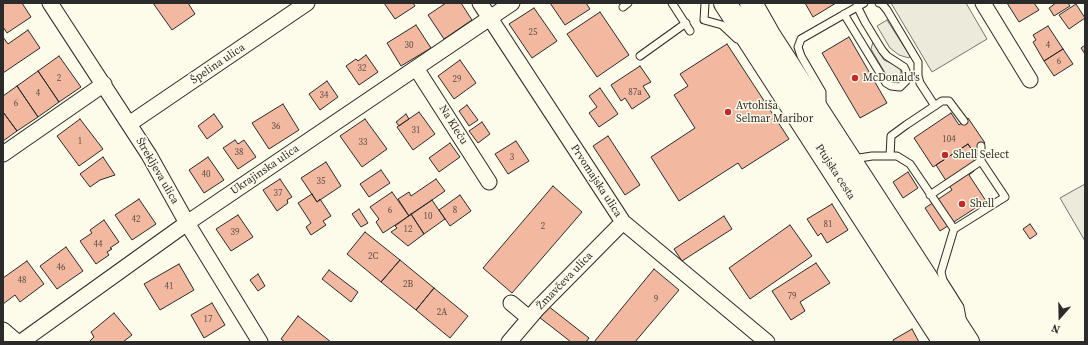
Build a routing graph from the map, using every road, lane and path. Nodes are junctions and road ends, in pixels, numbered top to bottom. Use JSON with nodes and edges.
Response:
{"nodes":[{"id":1,"x":50,"y":3,"type":"edge"},
{"id":2,"x":307,"y":3,"type":"edge"},
{"id":3,"x":480,"y":3,"type":"edge"},
{"id":4,"x":512,"y":3,"type":"edge"},
{"id":5,"x":672,"y":3,"type":"edge"},
{"id":6,"x":705,"y":3,"type":"edge"},
{"id":7,"x":725,"y":3,"type":"edge"},
{"id":8,"x":751,"y":3,"type":"edge"},
{"id":9,"x":880,"y":3,"type":"edge"},
{"id":10,"x":983,"y":3,"type":"edge"},
{"id":11,"x":861,"y":4,"type":"edge"},
{"id":12,"x":844,"y":14,"type":"junction"},
{"id":13,"x":490,"y":18,"type":"junction"},
{"id":14,"x":686,"y":24,"type":"junction"},
{"id":15,"x":690,"y":31,"type":"dead end"},
{"id":16,"x":740,"y":42,"type":"dead end"},
{"id":17,"x":745,"y":48,"type":"dead end"},
{"id":18,"x":640,"y":56,"type":"dead end"},
{"id":19,"x":416,"y":68,"type":"junction"},
{"id":20,"x":773,"y":77,"type":"junction"},
{"id":21,"x":1030,"y":80,"type":"dead end"},
{"id":22,"x":104,"y":84,"type":"junction"},
{"id":23,"x":935,"y":106,"type":"junction"},
{"id":24,"x":822,"y":116,"type":"junction"},
{"id":25,"x":964,"y":121,"type":"dead end"},
{"id":26,"x":129,"y":124,"type":"junction"},
{"id":27,"x":980,"y":146,"type":"dead end"},
{"id":28,"x":3,"y":154,"type":"edge"},
{"id":29,"x":890,"y":156,"type":"junction"},
{"id":30,"x":851,"y":160,"type":"junction"},
{"id":31,"x":981,"y":161,"type":"junction"},
{"id":32,"x":489,"y":182,"type":"dead end"},
{"id":33,"x":930,"y":194,"type":"junction"},
{"id":34,"x":623,"y":222,"type":"junction"},
{"id":35,"x":187,"y":223,"type":"junction"},
{"id":36,"x":954,"y":229,"type":"junction"},
{"id":37,"x":511,"y":303,"type":"dead end"},
{"id":38,"x":530,"y":318,"type":"junction"},
{"id":39,"x":3,"y":330,"type":"edge"},
{"id":40,"x":967,"y":340,"type":"edge"},
{"id":41,"x":17,"y":342,"type":"edge"},
{"id":42,"x":21,"y":342,"type":"edge"},
{"id":43,"x":260,"y":342,"type":"edge"},
{"id":44,"x":509,"y":342,"type":"edge"},
{"id":45,"x":767,"y":342,"type":"edge"},
{"id":46,"x":944,"y":342,"type":"edge"}],
"edges":[{"from":1,"to":22,"type":"street","name":"Štrekljeva ulica"},
{"from":2,"to":26,"type":"street","name":"Špelina ulica"},
{"from":3,"to":13,"type":"street","name":"Prvomajska ulica"},
{"from":4,"to":13,"type":"street","name":"Ukrajinska ulica"},
{"from":5,"to":14,"type":"lane"},
{"from":6,"to":16,"type":"lane"},
{"from":7,"to":20,"type":"main road","name":"Ptujska cesta"},
{"from":8,"to":24,"type":"main road","name":"Ptujska cesta"},
{"from":9,"to":23,"type":"lane"},
{"from":10,"to":21,"type":"street"},
{"from":11,"to":12,"type":"lane"},
{"from":11,"to":12,"type":"lane"},
{"from":12,"to":24,"type":"lane"},
{"from":13,"to":19,"type":"street","name":"Ukrajinska ulica"},
{"from":13,"to":34,"type":"street","name":"Prvomajska ulica"},
{"from":14,"to":15,"type":"lane"},
{"from":14,"to":18,"type":"lane"},
{"from":17,"to":20,"type":"lane"},
{"from":19,"to":32,"type":"street","name":"Na Kleču"},
{"from":19,"to":35,"type":"street","name":"Ukrajinska ulica"},
{"from":20,"to":46,"type":"main road","name":"Ptujska cesta"},
{"from":22,"to":26,"type":"street","name":"Štrekljeva ulica"},
{"from":22,"to":28,"type":"street"},
{"from":23,"to":25,"type":"lane"},
{"from":23,"to":29,"type":"lane"},
{"from":24,"to":30,"type":"main road","name":"Ptujska cesta"},
{"from":26,"to":35,"type":"street","name":"Štrekljeva ulica"},
{"from":27,"to":31,"type":"lane"},
{"from":29,"to":30,"type":"lane"},
{"from":29,"to":33,"type":"lane"},
{"from":30,"to":40,"type":"main road","name":"Ptujska cesta"},
{"from":31,"to":33,"type":"lane"},
{"from":31,"to":36,"type":"lane"},
{"from":33,"to":36,"type":"lane"},
{"from":34,"to":38,"type":"street","name":"Žmavčeva ulica"},
{"from":34,"to":45,"type":"street","name":"Prvomajska ulica"},
{"from":35,"to":42,"type":"street","name":"Ukrajinska ulica"},
{"from":35,"to":43,"type":"street","name":"Štrekljeva ulica"},
{"from":36,"to":40,"type":"lane"},
{"from":37,"to":38,"type":"street"},
{"from":38,"to":44,"type":"street","name":"Žmavčeva ulica"},
{"from":39,"to":41,"type":"street"}]}
